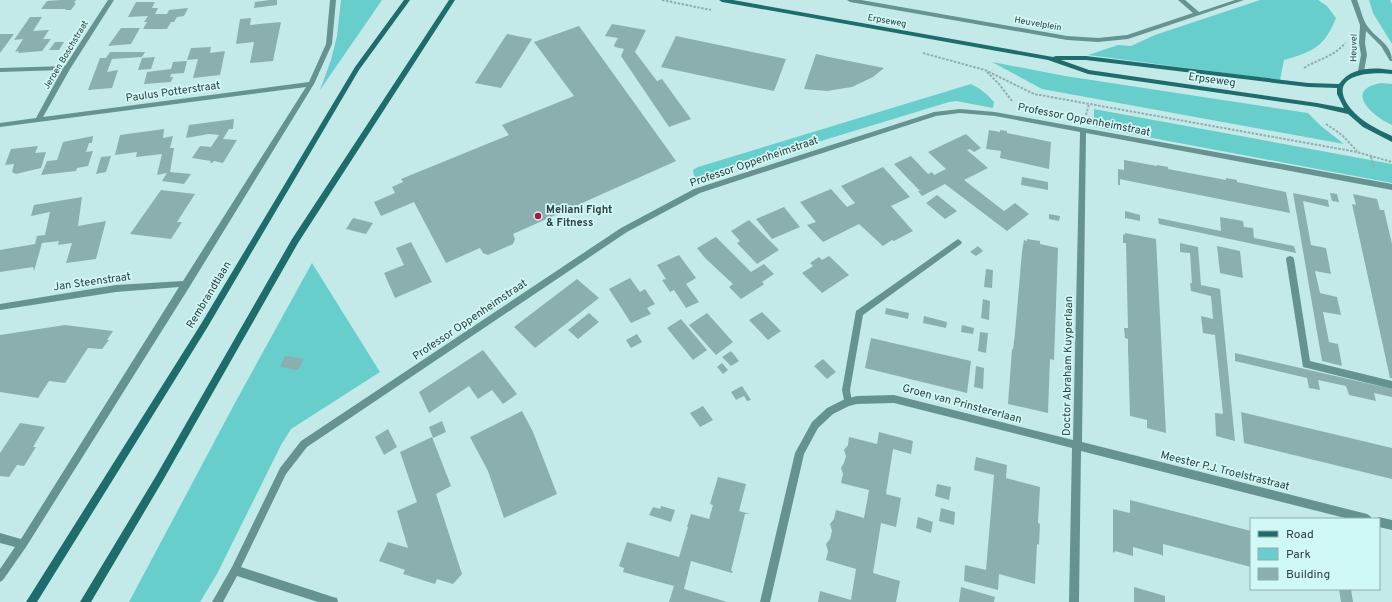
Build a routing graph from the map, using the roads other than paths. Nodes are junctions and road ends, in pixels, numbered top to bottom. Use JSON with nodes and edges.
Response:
{"nodes":[{"id":1,"x":110,"y":0,"type":"edge"},
{"id":2,"x":333,"y":0,"type":"edge"},
{"id":3,"x":407,"y":0,"type":"edge"},
{"id":4,"x":452,"y":0,"type":"edge"},
{"id":5,"x":722,"y":0,"type":"edge"},
{"id":6,"x":850,"y":0,"type":"edge"},
{"id":7,"x":1181,"y":0,"type":"edge"},
{"id":8,"x":1241,"y":0,"type":"edge"},
{"id":9,"x":1354,"y":0,"type":"edge"},
{"id":10,"x":1198,"y":14,"type":"junction"},
{"id":11,"x":1364,"y":25,"type":"junction"},
{"id":12,"x":1049,"y":58,"type":"junction"},
{"id":13,"x":1392,"y":59,"type":"edge"},
{"id":14,"x":67,"y":68,"type":"junction"},
{"id":15,"x":0,"y":70,"type":"edge"},
{"id":16,"x":1361,"y":71,"type":"junction"},
{"id":17,"x":1392,"y":72,"type":"edge"},
{"id":18,"x":312,"y":84,"type":"junction"},
{"id":19,"x":1341,"y":86,"type":"junction"},
{"id":20,"x":1350,"y":112,"type":"junction"},
{"id":21,"x":38,"y":120,"type":"junction"},
{"id":22,"x":0,"y":125,"type":"edge"},
{"id":23,"x":1083,"y":131,"type":"junction"},
{"id":24,"x":1392,"y":139,"type":"edge"},
{"id":25,"x":1392,"y":187,"type":"edge"},
{"id":26,"x":958,"y":242,"type":"dead end"},
{"id":27,"x":1290,"y":259,"type":"dead end"},
{"id":28,"x":187,"y":284,"type":"junction"},
{"id":29,"x":0,"y":307,"type":"edge"},
{"id":30,"x":1392,"y":385,"type":"edge"},
{"id":31,"x":848,"y":402,"type":"junction"},
{"id":32,"x":1077,"y":446,"type":"junction"},
{"id":33,"x":1363,"y":518,"type":"edge"},
{"id":34,"x":1380,"y":522,"type":"edge"},
{"id":35,"x":1392,"y":525,"type":"edge"},
{"id":36,"x":0,"y":538,"type":"edge"},
{"id":37,"x":23,"y":544,"type":"junction"},
{"id":38,"x":235,"y":570,"type":"junction"},
{"id":39,"x":0,"y":577,"type":"edge"},
{"id":40,"x":32,"y":602,"type":"edge"},
{"id":41,"x":85,"y":602,"type":"edge"},
{"id":42,"x":217,"y":602,"type":"edge"},
{"id":43,"x":333,"y":602,"type":"edge"},
{"id":44,"x":765,"y":602,"type":"edge"},
{"id":45,"x":1074,"y":602,"type":"edge"}],
"edges":[{"from":1,"to":14,"type":"street","name":"Jeroen Boschstraat"},
{"from":2,"to":18,"type":"street"},
{"from":3,"to":40,"type":"main road","name":"Rembrandtlaan"},
{"from":4,"to":41,"type":"main road"},
{"from":5,"to":12,"type":"main road","name":"Erpseweg"},
{"from":6,"to":10,"type":"street","name":"Heuvelplein"},
{"from":7,"to":10,"type":"street"},
{"from":8,"to":10,"type":"street"},
{"from":9,"to":11,"type":"street","name":"Heuvel"},
{"from":11,"to":13,"type":"street","name":"Heuvel"},
{"from":11,"to":16,"type":"street","name":"Heuvel"},
{"from":12,"to":19,"type":"main road","name":"Erpseweg"},
{"from":12,"to":20,"type":"main road","name":"Erpseweg"},
{"from":14,"to":15,"type":"street"},
{"from":14,"to":21,"type":"street","name":"Jeroen Boschstraat"},
{"from":16,"to":17,"type":"main road"},
{"from":16,"to":19,"type":"main road"},
{"from":18,"to":21,"type":"street","name":"Paulus Potterstraat"},
{"from":18,"to":28,"type":"street"},
{"from":19,"to":20,"type":"main road"},
{"from":20,"to":24,"type":"main road"},
{"from":21,"to":22,"type":"street","name":"Paulus Potterstraat"},
{"from":23,"to":25,"type":"street","name":"Professor Oppenheimstraat"},
{"from":23,"to":32,"type":"street","name":"Doctor Abraham Kuyperlaan"},
{"from":23,"to":38,"type":"street","name":"Professor Oppenheimstraat"},
{"from":26,"to":31,"type":"street"},
{"from":27,"to":30,"type":"street"},
{"from":28,"to":29,"type":"street","name":"Jan Steenstraat"},
{"from":28,"to":37,"type":"street"},
{"from":31,"to":32,"type":"street","name":"Groen van Prinstererlaan"},
{"from":31,"to":44,"type":"street","name":"Groen van Prinstererlaan"},
{"from":32,"to":33,"type":"street","name":"Meester P.J. Troelstrastraat"},
{"from":32,"to":45,"type":"street","name":"Doctor Abraham Kuyperlaan"},
{"from":34,"to":35,"type":"street"},
{"from":36,"to":37,"type":"street"},
{"from":37,"to":39,"type":"street"},
{"from":38,"to":42,"type":"street","name":"Professor Oppenheimstraat"},
{"from":38,"to":43,"type":"street"}]}
